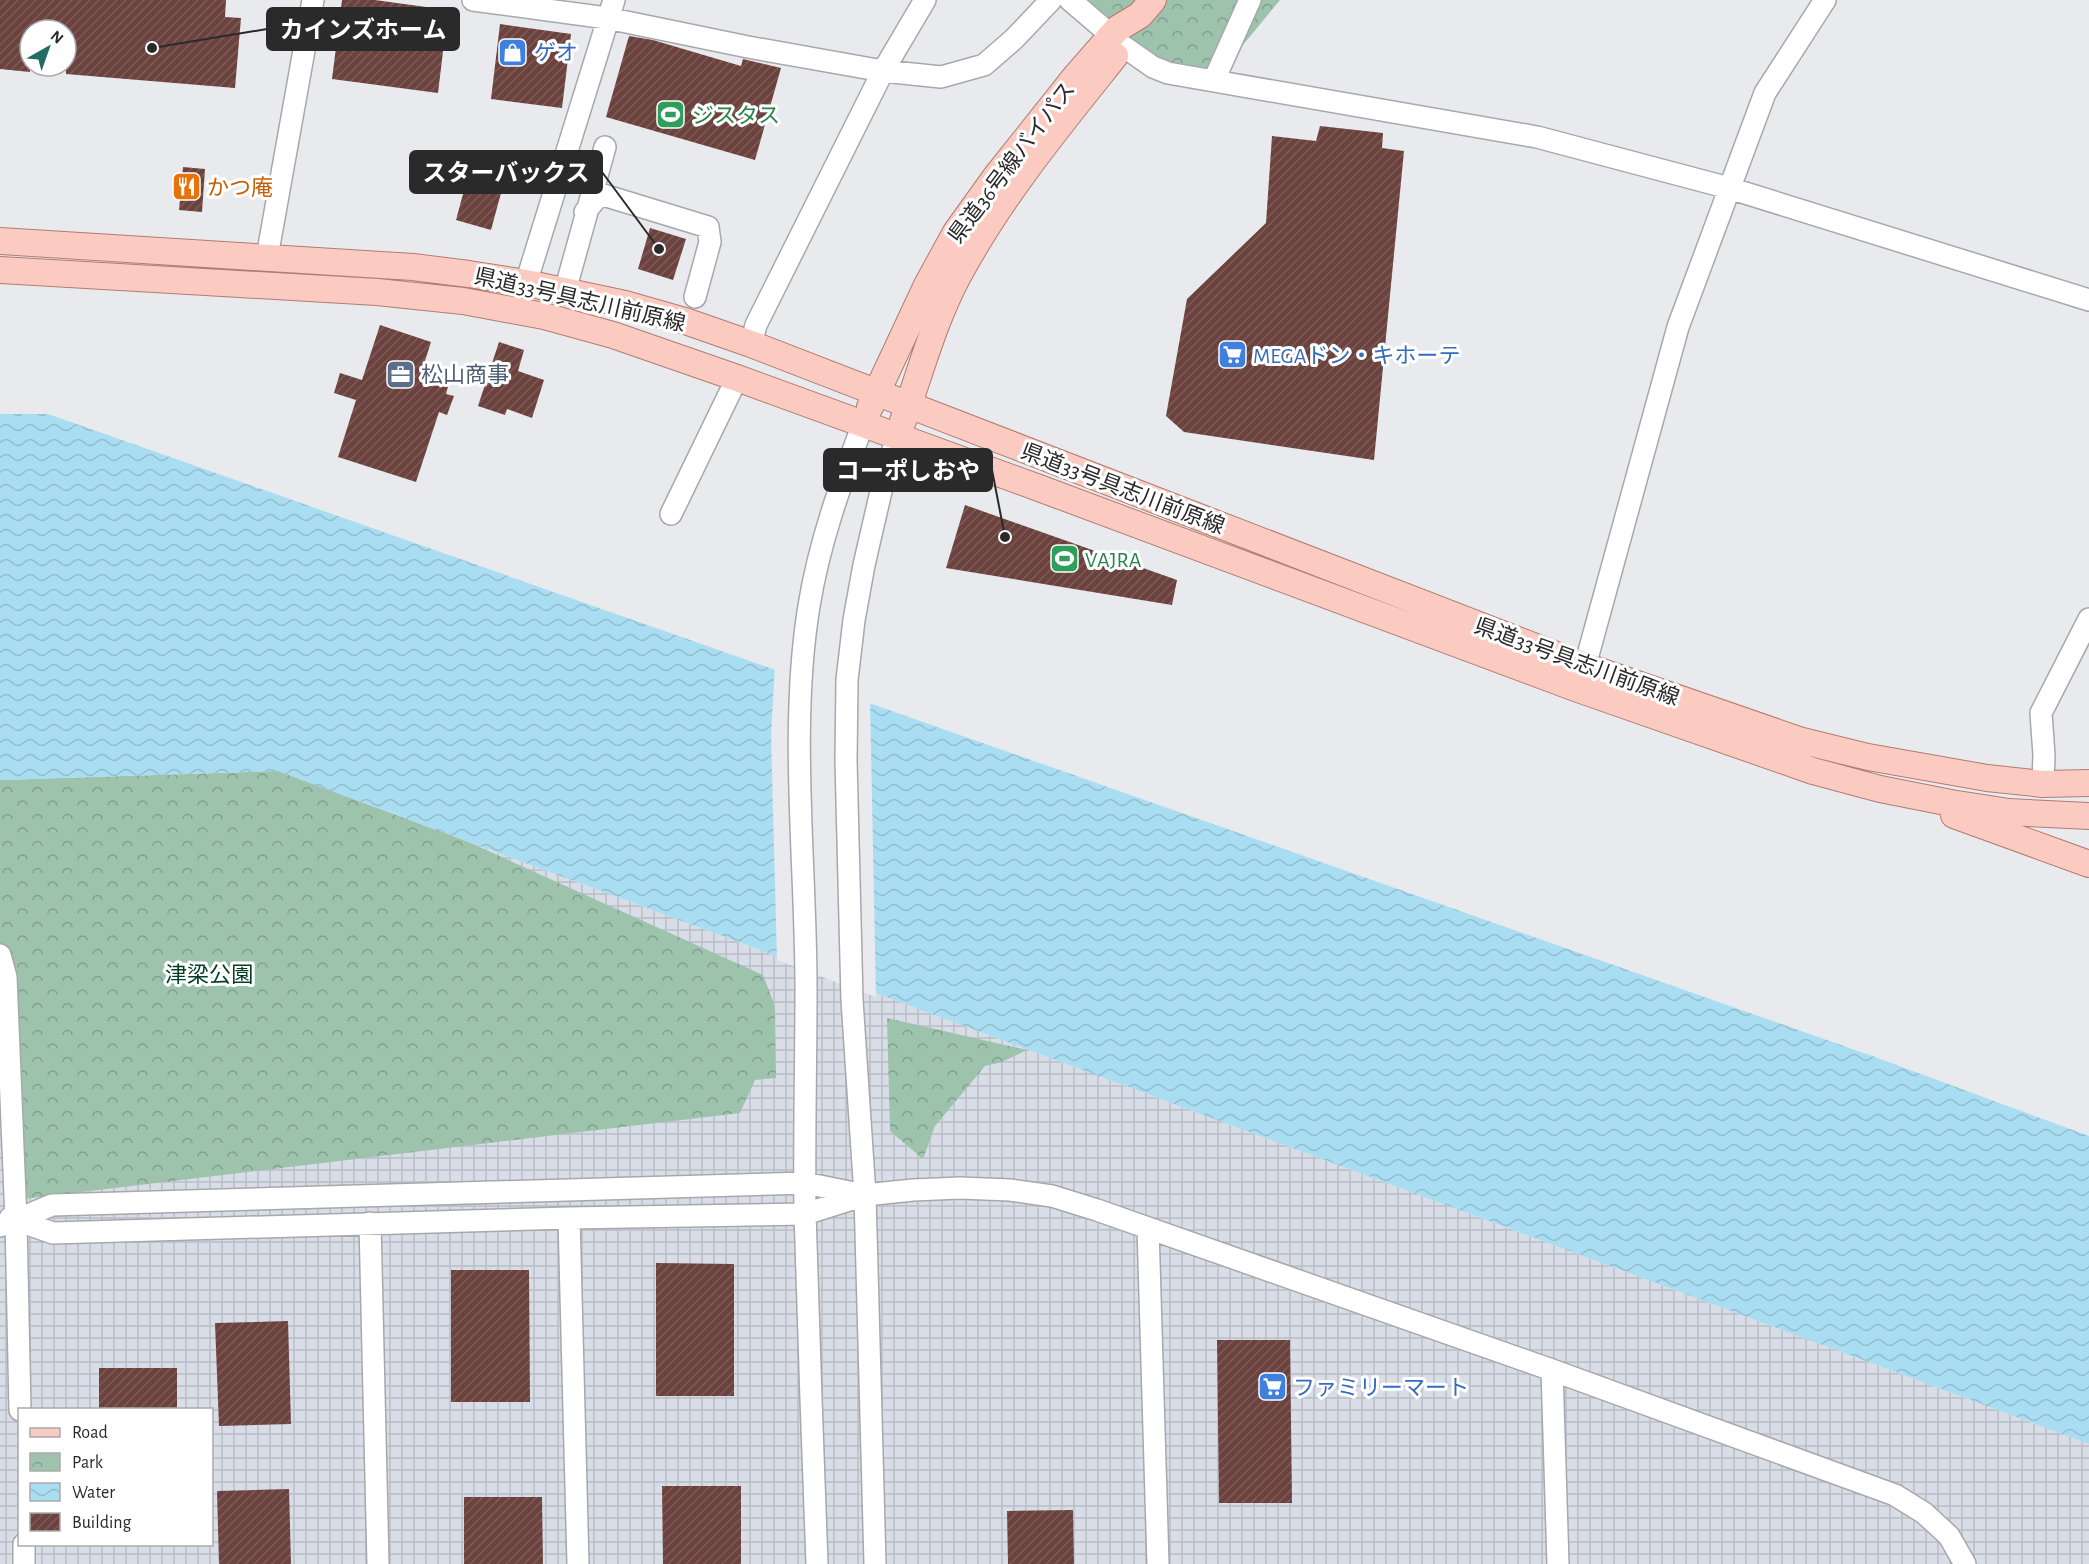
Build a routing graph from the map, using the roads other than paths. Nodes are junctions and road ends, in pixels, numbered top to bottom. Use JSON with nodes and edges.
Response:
{"nodes":[{"id":1,"x":313,"y":0,"type":"edge"},
{"id":2,"x":473,"y":0,"type":"edge"},
{"id":3,"x":925,"y":0,"type":"edge"},
{"id":4,"x":1051,"y":0,"type":"edge"},
{"id":5,"x":1070,"y":0,"type":"edge"},
{"id":6,"x":1250,"y":0,"type":"edge"},
{"id":7,"x":1825,"y":0,"type":"edge"},
{"id":8,"x":610,"y":9,"type":"edge"},
{"id":9,"x":1131,"y":27,"type":"edge"},
{"id":10,"x":883,"y":71,"type":"junction"},
{"id":11,"x":1215,"y":80,"type":"junction"},
{"id":12,"x":604,"y":147,"type":"dead end"},
{"id":13,"x":1729,"y":188,"type":"junction"},
{"id":14,"x":585,"y":212,"type":"junction"},
{"id":15,"x":0,"y":241,"type":"edge"},
{"id":16,"x":267,"y":256,"type":"junction"},
{"id":17,"x":0,"y":270,"type":"edge"},
{"id":18,"x":526,"y":282,"type":"junction"},
{"id":19,"x":565,"y":291,"type":"junction"},
{"id":20,"x":695,"y":297,"type":"dead end"},
{"id":21,"x":2089,"y":300,"type":"edge"},
{"id":22,"x":751,"y":344,"type":"junction"},
{"id":23,"x":737,"y":378,"type":"junction"},
{"id":24,"x":876,"y":393,"type":"junction"},
{"id":25,"x":908,"y":405,"type":"junction"},
{"id":26,"x":863,"y":424,"type":"junction"},
{"id":27,"x":897,"y":436,"type":"junction"},
{"id":28,"x":671,"y":514,"type":"dead end"},
{"id":29,"x":2089,"y":619,"type":"edge"},
{"id":30,"x":1585,"y":666,"type":"junction"},
{"id":31,"x":2089,"y":783,"type":"edge"},
{"id":32,"x":2043,"y":784,"type":"junction"},
{"id":33,"x":1880,"y":789,"type":"junction"},
{"id":34,"x":2089,"y":816,"type":"edge"},
{"id":35,"x":2089,"y":864,"type":"edge"},
{"id":36,"x":0,"y":955,"type":"edge"},
{"id":37,"x":805,"y":1183,"type":"junction"},
{"id":38,"x":865,"y":1195,"type":"junction"},
{"id":39,"x":805,"y":1214,"type":"junction"},
{"id":40,"x":569,"y":1218,"type":"junction"},
{"id":41,"x":5,"y":1220,"type":"edge"},
{"id":42,"x":370,"y":1223,"type":"junction"},
{"id":43,"x":1148,"y":1228,"type":"junction"},
{"id":44,"x":1552,"y":1370,"type":"junction"},
{"id":45,"x":20,"y":1408,"type":"edge"},
{"id":46,"x":24,"y":1546,"type":"edge"},
{"id":47,"x":24,"y":1564,"type":"edge"},
{"id":48,"x":378,"y":1564,"type":"edge"},
{"id":49,"x":578,"y":1564,"type":"edge"},
{"id":50,"x":818,"y":1564,"type":"edge"},
{"id":51,"x":875,"y":1564,"type":"edge"},
{"id":52,"x":1158,"y":1564,"type":"edge"},
{"id":53,"x":1558,"y":1564,"type":"edge"},
{"id":54,"x":1965,"y":1564,"type":"edge"}],
"edges":[{"from":1,"to":16,"type":"street"},
{"from":2,"to":8,"type":"street"},
{"from":3,"to":10,"type":"street"},
{"from":4,"to":10,"type":"street"},
{"from":5,"to":9,"type":"street"},
{"from":6,"to":11,"type":"street"},
{"from":7,"to":13,"type":"street"},
{"from":8,"to":10,"type":"street"},
{"from":8,"to":18,"type":"street"},
{"from":9,"to":11,"type":"street"},
{"from":9,"to":24,"type":"main road","name":"県道36号線バイパス"},
{"from":9,"to":25,"type":"main road","name":"県道36号線バイパス"},
{"from":10,"to":22,"type":"street"},
{"from":11,"to":13,"type":"street"},
{"from":12,"to":14,"type":"street"},
{"from":13,"to":21,"type":"street"},
{"from":13,"to":30,"type":"street"},
{"from":14,"to":19,"type":"street"},
{"from":14,"to":20,"type":"street"},
{"from":15,"to":16,"type":"main road","name":"県道33号具志川前原線"},
{"from":16,"to":18,"type":"main road","name":"県道33号具志川前原線"},
{"from":17,"to":23,"type":"main road","name":"県道33号具志川前原線"},
{"from":18,"to":19,"type":"main road","name":"県道33号具志川前原線"},
{"from":19,"to":22,"type":"main road","name":"県道33号具志川前原線"},
{"from":22,"to":24,"type":"main road","name":"県道33号具志川前原線"},
{"from":23,"to":26,"type":"main road","name":"県道33号具志川前原線"},
{"from":23,"to":28,"type":"street"},
{"from":24,"to":25,"type":"main road","name":"県道33号具志川前原線"},
{"from":24,"to":26,"type":"main road","name":"県道36号線バイパス"},
{"from":25,"to":27,"type":"main road","name":"県道36号線バイパス"},
{"from":25,"to":30,"type":"main road","name":"県道33号具志川前原線"},
{"from":26,"to":27,"type":"main road","name":"県道33号具志川前原線"},
{"from":26,"to":37,"type":"street"},
{"from":27,"to":33,"type":"main road","name":"県道33号具志川前原線"},
{"from":27,"to":38,"type":"street"},
{"from":29,"to":32,"type":"street"},
{"from":30,"to":32,"type":"main road","name":"県道33号具志川前原線"},
{"from":31,"to":32,"type":"main road","name":"県道33号具志川前原線"},
{"from":33,"to":34,"type":"main road","name":"県道33号具志川前原線"},
{"from":33,"to":35,"type":"main road"},
{"from":36,"to":41,"type":"street"},
{"from":37,"to":38,"type":"street"},
{"from":37,"to":39,"type":"street"},
{"from":37,"to":41,"type":"street"},
{"from":38,"to":39,"type":"street"},
{"from":38,"to":43,"type":"street"},
{"from":38,"to":51,"type":"street"},
{"from":39,"to":40,"type":"street"},
{"from":39,"to":50,"type":"street"},
{"from":40,"to":42,"type":"street"},
{"from":40,"to":49,"type":"street"},
{"from":41,"to":42,"type":"street"},
{"from":41,"to":45,"type":"street"},
{"from":42,"to":48,"type":"street"},
{"from":43,"to":44,"type":"street"},
{"from":43,"to":52,"type":"street"},
{"from":44,"to":53,"type":"street"},
{"from":44,"to":54,"type":"street"},
{"from":46,"to":47,"type":"street"}]}
